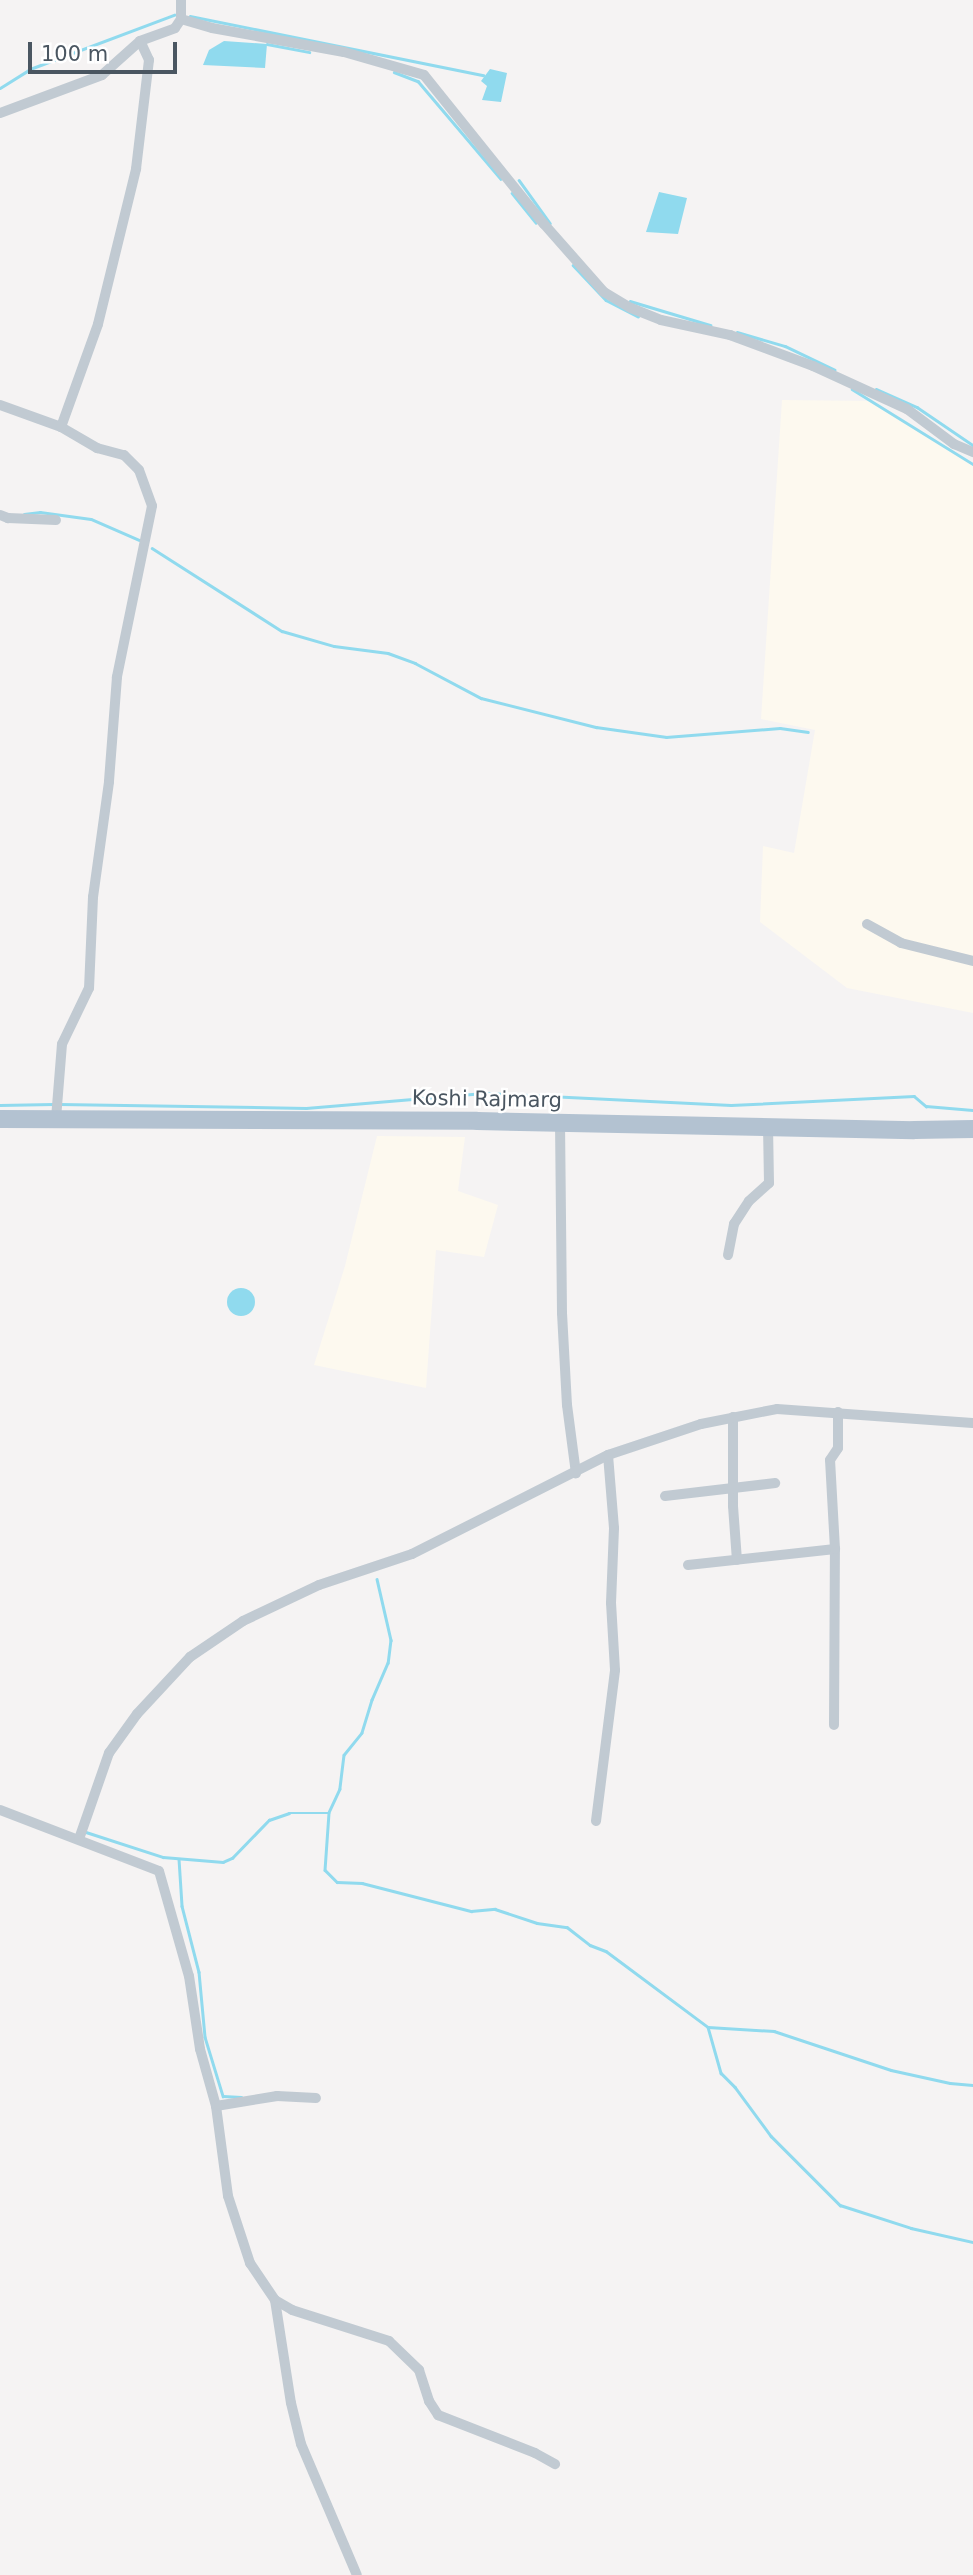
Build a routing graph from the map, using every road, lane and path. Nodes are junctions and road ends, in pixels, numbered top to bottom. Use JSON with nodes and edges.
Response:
{"nodes":[{"id":1,"x":181,"y":0,"type":"edge"},
{"id":2,"x":181,"y":19,"type":"junction"},
{"id":3,"x":140,"y":41,"type":"junction"},
{"id":4,"x":0,"y":113,"type":"edge"},
{"id":5,"x":0,"y":405,"type":"edge"},
{"id":6,"x":61,"y":427,"type":"junction"},
{"id":7,"x":973,"y":452,"type":"edge"},
{"id":8,"x":0,"y":515,"type":"edge"},
{"id":9,"x":56,"y":520,"type":"dead end"},
{"id":10,"x":867,"y":924,"type":"dead end"},
{"id":11,"x":973,"y":961,"type":"edge"},
{"id":12,"x":56,"y":1114,"type":"junction"},
{"id":13,"x":0,"y":1119,"type":"edge"},
{"id":14,"x":560,"y":1122,"type":"junction"},
{"id":15,"x":768,"y":1128,"type":"junction"},
{"id":16,"x":973,"y":1129,"type":"edge"},
{"id":17,"x":728,"y":1255,"type":"dead end"},
{"id":18,"x":838,"y":1412,"type":"junction"},
{"id":19,"x":733,"y":1417,"type":"junction"},
{"id":20,"x":973,"y":1423,"type":"edge"},
{"id":21,"x":608,"y":1454,"type":"junction"},
{"id":22,"x":576,"y":1473,"type":"junction"},
{"id":23,"x":775,"y":1483,"type":"dead end"},
{"id":24,"x":733,"y":1490,"type":"junction"},
{"id":25,"x":665,"y":1496,"type":"dead end"},
{"id":26,"x":835,"y":1549,"type":"junction"},
{"id":27,"x":737,"y":1560,"type":"junction"},
{"id":28,"x":688,"y":1565,"type":"dead end"},
{"id":29,"x":834,"y":1725,"type":"dead end"},
{"id":30,"x":0,"y":1810,"type":"edge"},
{"id":31,"x":596,"y":1821,"type":"dead end"},
{"id":32,"x":79,"y":1839,"type":"junction"},
{"id":33,"x":316,"y":2098,"type":"dead end"},
{"id":34,"x":216,"y":2106,"type":"junction"},
{"id":35,"x":275,"y":2300,"type":"junction"},
{"id":36,"x":555,"y":2465,"type":"dead end"},
{"id":37,"x":357,"y":2575,"type":"edge"}],
"edges":[{"from":1,"to":2,"type":"street"},
{"from":2,"to":3,"type":"street"},
{"from":2,"to":7,"type":"street"},
{"from":3,"to":4,"type":"street"},
{"from":3,"to":6,"type":"street"},
{"from":5,"to":6,"type":"street"},
{"from":6,"to":12,"type":"street"},
{"from":8,"to":9,"type":"street"},
{"from":10,"to":11,"type":"street"},
{"from":12,"to":13,"type":"main road","name":"Koshi Rajmarg"},
{"from":12,"to":14,"type":"main road","name":"Koshi Rajmarg"},
{"from":14,"to":15,"type":"main road","name":"Koshi Rajmarg"},
{"from":14,"to":22,"type":"street"},
{"from":15,"to":16,"type":"main road","name":"Koshi Rajmarg"},
{"from":15,"to":17,"type":"street"},
{"from":18,"to":19,"type":"street"},
{"from":18,"to":20,"type":"street"},
{"from":18,"to":26,"type":"street"},
{"from":19,"to":21,"type":"street"},
{"from":19,"to":24,"type":"street"},
{"from":21,"to":22,"type":"street"},
{"from":21,"to":31,"type":"street"},
{"from":22,"to":32,"type":"street"},
{"from":23,"to":24,"type":"street"},
{"from":24,"to":25,"type":"street"},
{"from":24,"to":27,"type":"street"},
{"from":26,"to":27,"type":"street"},
{"from":26,"to":29,"type":"street"},
{"from":27,"to":28,"type":"street"},
{"from":30,"to":32,"type":"street"},
{"from":32,"to":34,"type":"street"},
{"from":33,"to":34,"type":"street"},
{"from":34,"to":35,"type":"street"},
{"from":35,"to":36,"type":"street"},
{"from":35,"to":37,"type":"street"}]}
